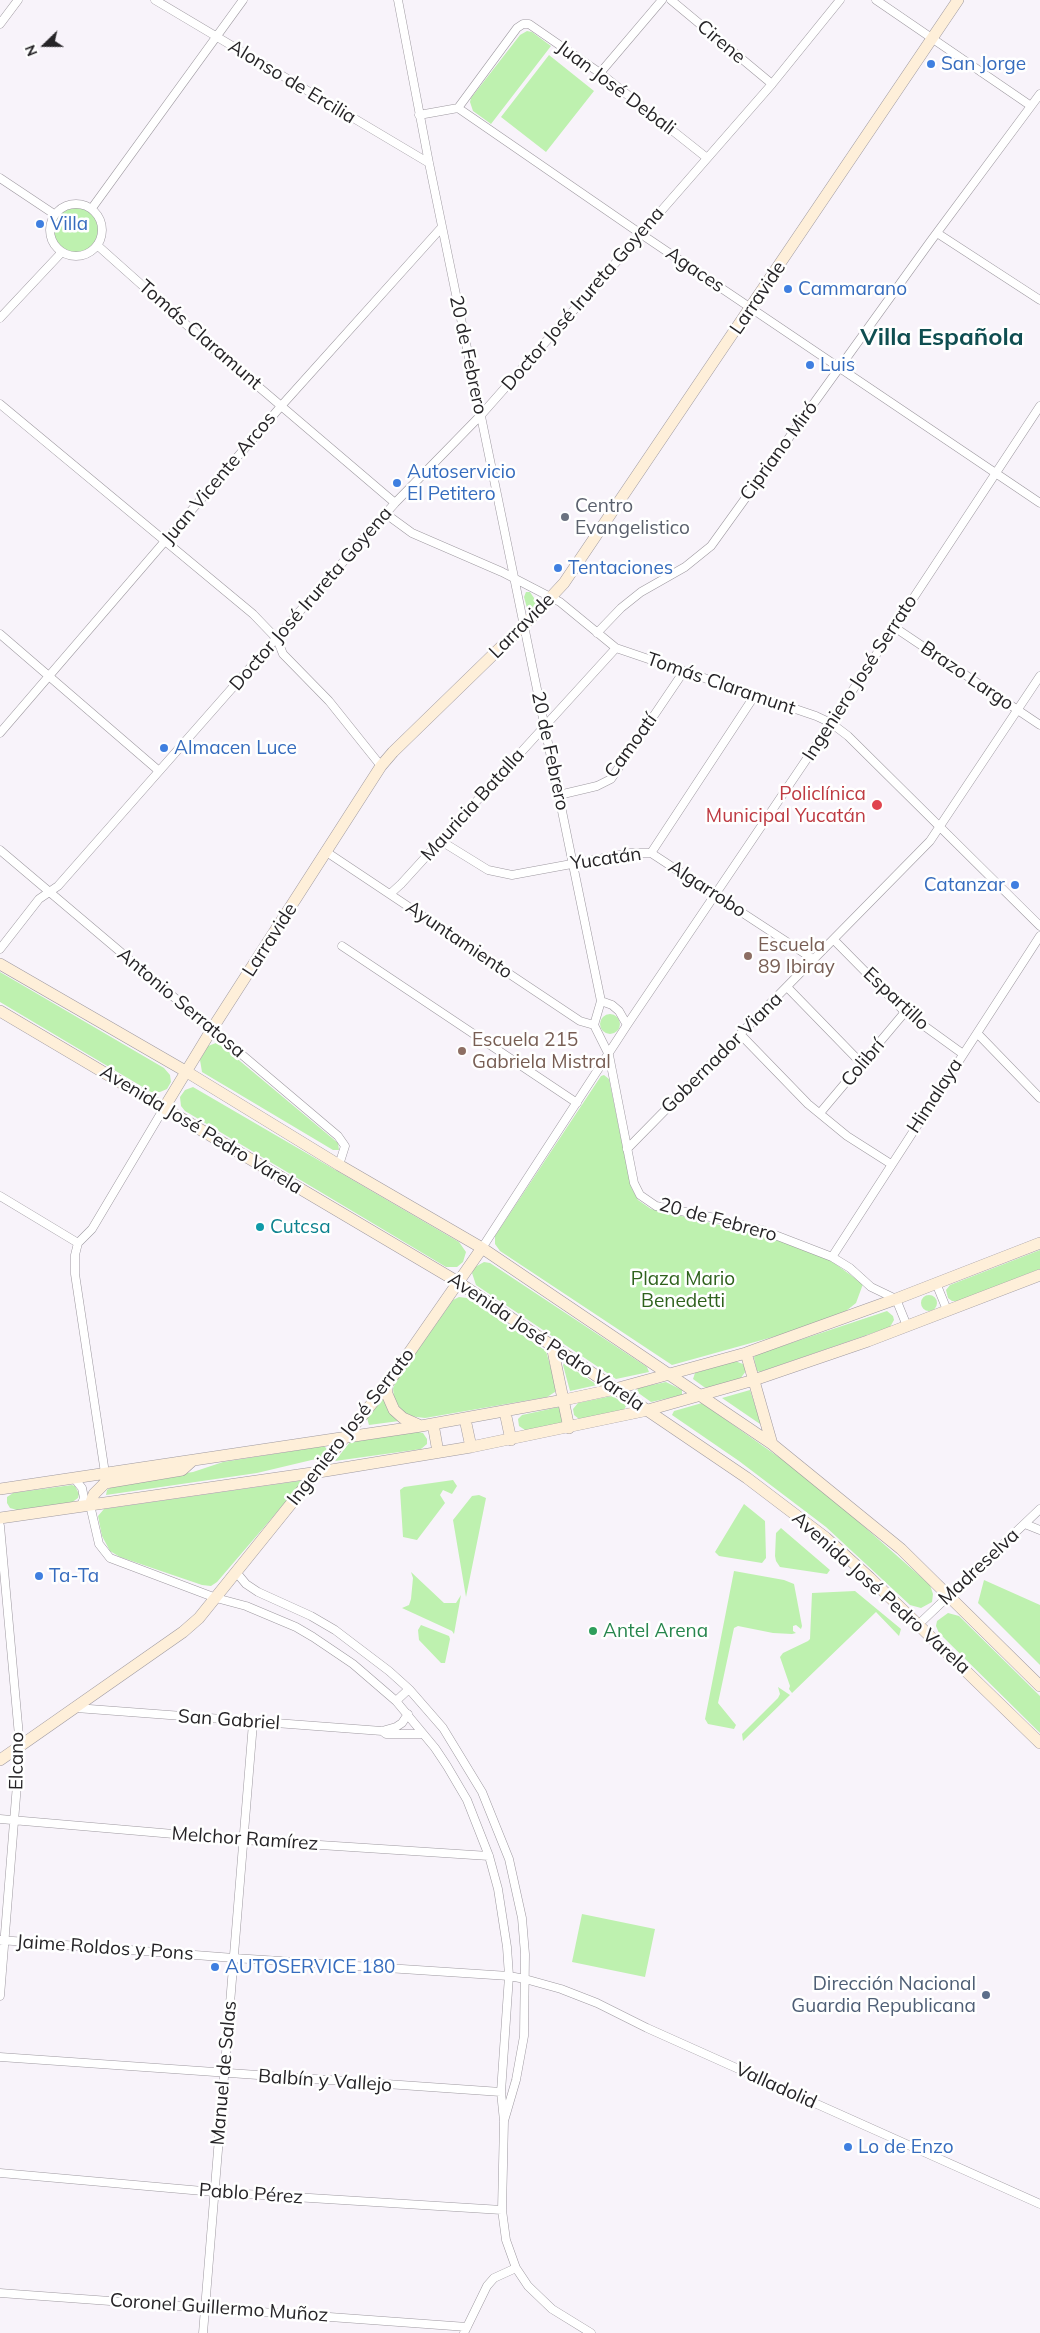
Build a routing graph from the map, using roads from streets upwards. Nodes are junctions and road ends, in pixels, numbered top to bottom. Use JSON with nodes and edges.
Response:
{"nodes":[{"id":1,"x":18,"y":0,"type":"edge"},
{"id":2,"x":155,"y":0,"type":"edge"},
{"id":3,"x":243,"y":0,"type":"edge"},
{"id":4,"x":398,"y":0,"type":"edge"},
{"id":5,"x":662,"y":0,"type":"edge"},
{"id":6,"x":671,"y":0,"type":"edge"},
{"id":7,"x":840,"y":0,"type":"edge"},
{"id":8,"x":876,"y":0,"type":"edge"},
{"id":9,"x":958,"y":0,"type":"edge"},
{"id":10,"x":0,"y":24,"type":"edge"},
{"id":11,"x":217,"y":36,"type":"junction"},
{"id":12,"x":933,"y":37,"type":"junction"},
{"id":13,"x":600,"y":73,"type":"junction"},
{"id":14,"x":772,"y":84,"type":"junction"},
{"id":15,"x":1040,"y":94,"type":"edge"},
{"id":16,"x":1032,"y":106,"type":"junction"},
{"id":17,"x":458,"y":108,"type":"junction"},
{"id":18,"x":419,"y":115,"type":"junction"},
{"id":19,"x":707,"y":158,"type":"junction"},
{"id":20,"x":429,"y":163,"type":"junction"},
{"id":21,"x":0,"y":178,"type":"edge"},
{"id":22,"x":92,"y":208,"type":"junction"},
{"id":23,"x":54,"y":214,"type":"junction"},
{"id":24,"x":442,"y":227,"type":"junction"},
{"id":25,"x":937,"y":233,"type":"junction"},
{"id":26,"x":641,"y":234,"type":"junction"},
{"id":27,"x":97,"y":245,"type":"junction"},
{"id":28,"x":62,"y":252,"type":"junction"},
{"id":29,"x":1040,"y":300,"type":"edge"},
{"id":30,"x":751,"y":308,"type":"junction"},
{"id":31,"x":0,"y":318,"type":"edge"},
{"id":32,"x":839,"y":367,"type":"junction"},
{"id":33,"x":0,"y":404,"type":"edge"},
{"id":34,"x":282,"y":405,"type":"junction"},
{"id":35,"x":1040,"y":406,"type":"edge"},
{"id":36,"x":481,"y":415,"type":"junction"},
{"id":37,"x":995,"y":474,"type":"junction"},
{"id":38,"x":1040,"y":503,"type":"edge"},
{"id":39,"x":395,"y":504,"type":"junction"},
{"id":40,"x":386,"y":514,"type":"junction"},
{"id":41,"x":166,"y":541,"type":"junction"},
{"id":42,"x":515,"y":578,"type":"junction"},
{"id":43,"x":552,"y":598,"type":"junction"},
{"id":44,"x":524,"y":625,"type":"junction"},
{"id":45,"x":894,"y":627,"type":"junction"},
{"id":46,"x":597,"y":633,"type":"junction"},
{"id":47,"x":0,"y":634,"type":"edge"},
{"id":48,"x":277,"y":639,"type":"junction"},
{"id":49,"x":616,"y":648,"type":"junction"},
{"id":50,"x":684,"y":671,"type":"junction"},
{"id":51,"x":50,"y":676,"type":"junction"},
{"id":52,"x":1040,"y":676,"type":"edge"},
{"id":53,"x":755,"y":695,"type":"junction"},
{"id":54,"x":1018,"y":711,"type":"junction"},
{"id":55,"x":831,"y":723,"type":"junction"},
{"id":56,"x":1040,"y":725,"type":"edge"},
{"id":57,"x":544,"y":726,"type":"junction"},
{"id":58,"x":0,"y":733,"type":"edge"},
{"id":59,"x":380,"y":766,"type":"junction"},
{"id":60,"x":159,"y":771,"type":"junction"},
{"id":61,"x":559,"y":795,"type":"junction"},
{"id":62,"x":940,"y":827,"type":"junction"},
{"id":63,"x":441,"y":841,"type":"junction"},
{"id":64,"x":0,"y":850,"type":"edge"},
{"id":65,"x":325,"y":851,"type":"junction"},
{"id":66,"x":651,"y":853,"type":"junction"},
{"id":67,"x":572,"y":864,"type":"junction"},
{"id":68,"x":49,"y":892,"type":"junction"},
{"id":69,"x":390,"y":894,"type":"junction"},
{"id":70,"x":715,"y":894,"type":"junction"},
{"id":71,"x":1040,"y":926,"type":"edge"},
{"id":72,"x":1040,"y":936,"type":"edge"},
{"id":73,"x":834,"y":940,"type":"junction"},
{"id":74,"x":342,"y":946,"type":"dead end"},
{"id":75,"x":0,"y":949,"type":"edge"},
{"id":76,"x":813,"y":959,"type":"junction"},
{"id":77,"x":0,"y":964,"type":"edge"},
{"id":78,"x":787,"y":987,"type":"junction"},
{"id":79,"x":601,"y":1001,"type":"junction"},
{"id":80,"x":0,"y":1011,"type":"edge"},
{"id":81,"x":905,"y":1012,"type":"junction"},
{"id":82,"x":627,"y":1024,"type":"junction"},
{"id":83,"x":594,"y":1025,"type":"junction"},
{"id":84,"x":212,"y":1029,"type":"junction"},
{"id":85,"x":977,"y":1033,"type":"junction"},
{"id":86,"x":740,"y":1034,"type":"junction"},
{"id":87,"x":609,"y":1054,"type":"junction"},
{"id":88,"x":962,"y":1054,"type":"junction"},
{"id":89,"x":862,"y":1064,"type":"junction"},
{"id":90,"x":187,"y":1072,"type":"junction"},
{"id":91,"x":1040,"y":1098,"type":"edge"},
{"id":92,"x":577,"y":1102,"type":"junction"},
{"id":93,"x":164,"y":1108,"type":"junction"},
{"id":94,"x":820,"y":1113,"type":"junction"},
{"id":95,"x":627,"y":1149,"type":"junction"},
{"id":96,"x":891,"y":1164,"type":"junction"},
{"id":97,"x":339,"y":1165,"type":"junction"},
{"id":98,"x":0,"y":1196,"type":"edge"},
{"id":99,"x":78,"y":1243,"type":"junction"},
{"id":100,"x":1040,"y":1243,"type":"edge"},
{"id":101,"x":482,"y":1248,"type":"junction"},
{"id":102,"x":832,"y":1257,"type":"junction"},
{"id":103,"x":1040,"y":1275,"type":"edge"},
{"id":104,"x":458,"y":1282,"type":"junction"},
{"id":105,"x":936,"y":1283,"type":"junction"},
{"id":106,"x":896,"y":1299,"type":"junction"},
{"id":107,"x":946,"y":1310,"type":"junction"},
{"id":108,"x":907,"y":1326,"type":"junction"},
{"id":109,"x":552,"y":1346,"type":"junction"},
{"id":110,"x":746,"y":1353,"type":"junction"},
{"id":111,"x":671,"y":1374,"type":"junction"},
{"id":112,"x":754,"y":1380,"type":"junction"},
{"id":113,"x":386,"y":1386,"type":"junction"},
{"id":114,"x":615,"y":1389,"type":"junction"},
{"id":115,"x":701,"y":1396,"type":"junction"},
{"id":116,"x":564,"y":1400,"type":"junction"},
{"id":117,"x":648,"y":1410,"type":"junction"},
{"id":118,"x":505,"y":1412,"type":"junction"},
{"id":119,"x":465,"y":1419,"type":"junction"},
{"id":120,"x":433,"y":1424,"type":"junction"},
{"id":121,"x":421,"y":1426,"type":"junction"},
{"id":122,"x":569,"y":1428,"type":"junction"},
{"id":123,"x":346,"y":1437,"type":"junction"},
{"id":124,"x":511,"y":1440,"type":"junction"},
{"id":125,"x":772,"y":1444,"type":"junction"},
{"id":126,"x":471,"y":1447,"type":"junction"},
{"id":127,"x":438,"y":1452,"type":"junction"},
{"id":128,"x":194,"y":1460,"type":"junction"},
{"id":129,"x":319,"y":1472,"type":"junction"},
{"id":130,"x":106,"y":1473,"type":"junction"},
{"id":131,"x":74,"y":1478,"type":"junction"},
{"id":132,"x":0,"y":1489,"type":"edge"},
{"id":133,"x":85,"y":1506,"type":"junction"},
{"id":134,"x":1040,"y":1509,"type":"edge"},
{"id":135,"x":0,"y":1518,"type":"edge"},
{"id":136,"x":1025,"y":1524,"type":"junction"},
{"id":137,"x":0,"y":1526,"type":"edge"},
{"id":138,"x":1040,"y":1530,"type":"edge"},
{"id":139,"x":236,"y":1572,"type":"junction"},
{"id":140,"x":949,"y":1595,"type":"junction"},
{"id":141,"x":216,"y":1598,"type":"junction"},
{"id":142,"x":919,"y":1624,"type":"junction"},
{"id":143,"x":1040,"y":1686,"type":"edge"},
{"id":144,"x":409,"y":1689,"type":"junction"},
{"id":145,"x":396,"y":1701,"type":"junction"},
{"id":146,"x":76,"y":1708,"type":"junction"},
{"id":147,"x":408,"y":1714,"type":"junction"},
{"id":148,"x":253,"y":1723,"type":"junction"},
{"id":149,"x":382,"y":1731,"type":"junction"},
{"id":150,"x":424,"y":1734,"type":"junction"},
{"id":151,"x":1040,"y":1743,"type":"edge"},
{"id":152,"x":20,"y":1747,"type":"junction"},
{"id":153,"x":0,"y":1760,"type":"edge"},
{"id":154,"x":482,"y":1792,"type":"junction"},
{"id":155,"x":467,"y":1800,"type":"junction"},
{"id":156,"x":0,"y":1819,"type":"edge"},
{"id":157,"x":14,"y":1821,"type":"junction"},
{"id":158,"x":243,"y":1840,"type":"junction"},
{"id":159,"x":489,"y":1856,"type":"junction"},
{"id":160,"x":2,"y":1940,"type":"edge"},
{"id":161,"x":234,"y":1958,"type":"junction"},
{"id":162,"x":509,"y":1976,"type":"junction"},
{"id":163,"x":525,"y":1979,"type":"junction"},
{"id":164,"x":0,"y":1996,"type":"edge"},
{"id":165,"x":0,"y":2056,"type":"edge"},
{"id":166,"x":224,"y":2074,"type":"junction"},
{"id":167,"x":501,"y":2092,"type":"junction"},
{"id":168,"x":504,"y":2121,"type":"junction"},
{"id":169,"x":0,"y":2172,"type":"edge"},
{"id":170,"x":214,"y":2192,"type":"junction"},
{"id":171,"x":1040,"y":2204,"type":"edge"},
{"id":172,"x":502,"y":2210,"type":"junction"},
{"id":173,"x":516,"y":2268,"type":"junction"},
{"id":174,"x":0,"y":2293,"type":"edge"},
{"id":175,"x":205,"y":2307,"type":"junction"},
{"id":176,"x":466,"y":2330,"type":"edge"},
{"id":177,"x":203,"y":2333,"type":"edge"},
{"id":178,"x":591,"y":2333,"type":"edge"}],
"edges":[{"from":1,"to":10,"type":"street"},
{"from":2,"to":11,"type":"street","name":"Alonso de Ercilia"},
{"from":3,"to":11,"type":"street"},
{"from":4,"to":18,"type":"street","name":"20 de Febrero"},
{"from":5,"to":13,"type":"street"},
{"from":6,"to":14,"type":"street","name":"Cirene"},
{"from":7,"to":14,"type":"street","name":"Doctor José Irureta Goyena"},
{"from":8,"to":12,"type":"street"},
{"from":9,"to":12,"type":"street","name":"Larravide"},
{"from":11,"to":20,"type":"street","name":"Alonso de Ercilia"},
{"from":11,"to":22,"type":"street"},
{"from":12,"to":16,"type":"street"},
{"from":12,"to":30,"type":"street","name":"Larravide"},
{"from":13,"to":17,"type":"street","name":"Juan José Debali"},
{"from":13,"to":19,"type":"street","name":"Juan José Debali"},
{"from":14,"to":19,"type":"street","name":"Doctor José Irureta Goyena"},
{"from":15,"to":16,"type":"street","name":"Cipriano Miró"},
{"from":16,"to":25,"type":"street","name":"Cipriano Miró"},
{"from":17,"to":18,"type":"street"},
{"from":17,"to":26,"type":"street","name":"Agaces"},
{"from":18,"to":20,"type":"street","name":"20 de Febrero"},
{"from":19,"to":26,"type":"street","name":"Doctor José Irureta Goyena"},
{"from":20,"to":24,"type":"street","name":"20 de Febrero"},
{"from":21,"to":23,"type":"street"},
{"from":22,"to":23,"type":"street"},
{"from":22,"to":27,"type":"street"},
{"from":23,"to":28,"type":"street"},
{"from":24,"to":34,"type":"street","name":"Juan Vicente Arcos"},
{"from":24,"to":36,"type":"street","name":"20 de Febrero"},
{"from":25,"to":29,"type":"street"},
{"from":25,"to":32,"type":"street","name":"Cipriano Miró"},
{"from":26,"to":30,"type":"street","name":"Agaces"},
{"from":26,"to":36,"type":"street","name":"Doctor José Irureta Goyena"},
{"from":27,"to":28,"type":"street"},
{"from":27,"to":34,"type":"street","name":"Tomás Claramunt"},
{"from":28,"to":31,"type":"street"},
{"from":30,"to":32,"type":"street","name":"Agaces"},
{"from":30,"to":43,"type":"street","name":"Larravide"},
{"from":32,"to":37,"type":"street","name":"Agaces"},
{"from":32,"to":46,"type":"street","name":"Cipriano Miró"},
{"from":33,"to":41,"type":"street"},
{"from":34,"to":39,"type":"street","name":"Tomás Claramunt"},
{"from":34,"to":41,"type":"street","name":"Juan Vicente Arcos"},
{"from":35,"to":37,"type":"street","name":"Ingeniero José Serrato"},
{"from":36,"to":39,"type":"street","name":"Doctor José Irureta Goyena"},
{"from":36,"to":42,"type":"street","name":"20 de Febrero"},
{"from":37,"to":38,"type":"street","name":"Agaces"},
{"from":37,"to":45,"type":"street","name":"Ingeniero José Serrato"},
{"from":39,"to":40,"type":"street","name":"Doctor José Irureta Goyena"},
{"from":40,"to":42,"type":"street","name":"Tomás Claramunt"},
{"from":40,"to":48,"type":"street","name":"Doctor José Irureta Goyena"},
{"from":41,"to":48,"type":"street"},
{"from":41,"to":51,"type":"street","name":"Juan Vicente Arcos"},
{"from":42,"to":43,"type":"street","name":"Tomás Claramunt"},
{"from":42,"to":44,"type":"street","name":"20 de Febrero"},
{"from":43,"to":44,"type":"street","name":"Larravide"},
{"from":43,"to":46,"type":"street","name":"Tomás Claramunt"},
{"from":44,"to":57,"type":"street","name":"20 de Febrero"},
{"from":44,"to":59,"type":"street","name":"Larravide"},
{"from":45,"to":54,"type":"street","name":"Brazo Largo"},
{"from":45,"to":55,"type":"street","name":"Ingeniero José Serrato"},
{"from":46,"to":49,"type":"street","name":"Tomás Claramunt"},
{"from":47,"to":51,"type":"street"},
{"from":48,"to":59,"type":"street"},
{"from":48,"to":60,"type":"street","name":"Doctor José Irureta Goyena"},
{"from":49,"to":50,"type":"street","name":"Tomás Claramunt"},
{"from":49,"to":57,"type":"street","name":"Mauricia Batalla"},
{"from":50,"to":53,"type":"street","name":"Tomás Claramunt"},
{"from":50,"to":61,"type":"street","name":"Camoatí"},
{"from":51,"to":58,"type":"street","name":"Juan Vicente Arcos"},
{"from":51,"to":60,"type":"street"},
{"from":52,"to":54,"type":"street","name":"Gobernador Viana"},
{"from":53,"to":55,"type":"street","name":"Tomás Claramunt"},
{"from":53,"to":66,"type":"street","name":"Yucatán"},
{"from":54,"to":56,"type":"street","name":"Brazo Largo"},
{"from":54,"to":62,"type":"street","name":"Gobernador Viana"},
{"from":55,"to":62,"type":"street","name":"Tomás Claramunt"},
{"from":55,"to":70,"type":"street","name":"Ingeniero José Serrato"},
{"from":57,"to":61,"type":"street","name":"20 de Febrero"},
{"from":57,"to":63,"type":"street","name":"Mauricia Batalla"},
{"from":59,"to":65,"type":"street","name":"Larravide"},
{"from":60,"to":68,"type":"street","name":"Doctor José Irureta Goyena"},
{"from":61,"to":67,"type":"street","name":"20 de Febrero"},
{"from":62,"to":71,"type":"street","name":"Tomás Claramunt"},
{"from":62,"to":73,"type":"street","name":"Gobernador Viana"},
{"from":63,"to":67,"type":"street","name":"Yucatán"},
{"from":63,"to":69,"type":"street","name":"Mauricia Batalla"},
{"from":64,"to":68,"type":"street","name":"Antonio Serratosa"},
{"from":65,"to":69,"type":"street","name":"Ayuntamiento"},
{"from":65,"to":84,"type":"street","name":"Larravide"},
{"from":66,"to":67,"type":"street","name":"Yucatán"},
{"from":66,"to":70,"type":"street","name":"Algarrobo"},
{"from":67,"to":79,"type":"street","name":"20 de Febrero"},
{"from":68,"to":75,"type":"street","name":"Doctor José Irureta Goyena"},
{"from":68,"to":84,"type":"street","name":"Antonio Serratosa"},
{"from":69,"to":83,"type":"street","name":"Ayuntamiento"},
{"from":70,"to":76,"type":"street","name":"Algarrobo"},
{"from":70,"to":82,"type":"street","name":"Ingeniero José Serrato"},
{"from":72,"to":85,"type":"street","name":"Himalaya"},
{"from":73,"to":76,"type":"street","name":"Gobernador Viana"},
{"from":73,"to":81,"type":"street","name":"Espartillo"},
{"from":74,"to":92,"type":"street"},
{"from":76,"to":78,"type":"street","name":"Gobernador Viana"},
{"from":77,"to":90,"type":"street"},
{"from":78,"to":86,"type":"street","name":"Gobernador Viana"},
{"from":78,"to":89,"type":"street"},
{"from":79,"to":82,"type":"street"},
{"from":79,"to":83,"type":"street","name":"20 de Febrero"},
{"from":80,"to":93,"type":"street","name":"Avenida José Pedro Varela"},
{"from":81,"to":88,"type":"street","name":"Espartillo"},
{"from":81,"to":89,"type":"street","name":"Colibrí"},
{"from":82,"to":87,"type":"street","name":"Ingeniero José Serrato"},
{"from":83,"to":87,"type":"street","name":"20 de Febrero"},
{"from":84,"to":90,"type":"street","name":"Larravide"},
{"from":84,"to":97,"type":"street","name":"Antonio Serratosa"},
{"from":85,"to":88,"type":"street","name":"Himalaya"},
{"from":85,"to":91,"type":"street"},
{"from":86,"to":94,"type":"street"},
{"from":86,"to":95,"type":"street","name":"Gobernador Viana"},
{"from":87,"to":92,"type":"street","name":"Ingeniero José Serrato"},
{"from":87,"to":95,"type":"street","name":"20 de Febrero"},
{"from":88,"to":96,"type":"street","name":"Himalaya"},
{"from":89,"to":94,"type":"street","name":"Colibrí"},
{"from":90,"to":93,"type":"street","name":"Larravide"},
{"from":90,"to":97,"type":"street"},
{"from":92,"to":101,"type":"street","name":"Ingeniero José Serrato"},
{"from":93,"to":99,"type":"street","name":"Larravide"},
{"from":93,"to":104,"type":"street","name":"Avenida José Pedro Varela"},
{"from":94,"to":96,"type":"street"},
{"from":95,"to":102,"type":"street","name":"20 de Febrero"},
{"from":96,"to":102,"type":"street","name":"Himalaya"},
{"from":97,"to":101,"type":"street"},
{"from":98,"to":99,"type":"street"},
{"from":99,"to":130,"type":"street"},
{"from":100,"to":105,"type":"street"},
{"from":101,"to":104,"type":"street","name":"Ingeniero José Serrato"},
{"from":101,"to":111,"type":"street"},
{"from":102,"to":106,"type":"street","name":"20 de Febrero"},
{"from":103,"to":107,"type":"street"},
{"from":104,"to":109,"type":"street","name":"Avenida José Pedro Varela"},
{"from":104,"to":113,"type":"street","name":"Ingeniero José Serrato"},
{"from":105,"to":106,"type":"street"},
{"from":105,"to":107,"type":"street"},
{"from":106,"to":108,"type":"street"},
{"from":106,"to":110,"type":"street"},
{"from":107,"to":108,"type":"street"},
{"from":108,"to":112,"type":"street"},
{"from":109,"to":114,"type":"street","name":"Avenida José Pedro Varela"},
{"from":109,"to":116,"type":"street"},
{"from":110,"to":111,"type":"street"},
{"from":110,"to":112,"type":"street"},
{"from":111,"to":114,"type":"street"},
{"from":111,"to":115,"type":"street"},
{"from":112,"to":115,"type":"street"},
{"from":112,"to":125,"type":"street"},
{"from":113,"to":121,"type":"street"},
{"from":113,"to":123,"type":"street","name":"Ingeniero José Serrato"},
{"from":114,"to":116,"type":"street"},
{"from":114,"to":117,"type":"street","name":"Avenida José Pedro Varela"},
{"from":115,"to":117,"type":"street"},
{"from":115,"to":125,"type":"street"},
{"from":116,"to":118,"type":"street"},
{"from":116,"to":122,"type":"street"},
{"from":117,"to":122,"type":"street"},
{"from":117,"to":142,"type":"street","name":"Avenida José Pedro Varela"},
{"from":118,"to":119,"type":"street"},
{"from":118,"to":124,"type":"street"},
{"from":119,"to":120,"type":"street"},
{"from":119,"to":126,"type":"street"},
{"from":120,"to":121,"type":"street"},
{"from":120,"to":127,"type":"street"},
{"from":121,"to":123,"type":"street"},
{"from":122,"to":124,"type":"street"},
{"from":123,"to":128,"type":"street"},
{"from":123,"to":129,"type":"street","name":"Ingeniero José Serrato"},
{"from":124,"to":126,"type":"street"},
{"from":125,"to":140,"type":"street"},
{"from":126,"to":127,"type":"street"},
{"from":127,"to":129,"type":"street"},
{"from":128,"to":130,"type":"street"},
{"from":128,"to":133,"type":"street"},
{"from":129,"to":133,"type":"street"},
{"from":129,"to":139,"type":"street","name":"Ingeniero José Serrato"},
{"from":130,"to":131,"type":"street"},
{"from":131,"to":132,"type":"street"},
{"from":131,"to":133,"type":"street"},
{"from":133,"to":135,"type":"street"},
{"from":133,"to":141,"type":"street"},
{"from":134,"to":136,"type":"street","name":"Madreselva"},
{"from":136,"to":138,"type":"street"},
{"from":136,"to":140,"type":"street","name":"Madreselva"},
{"from":137,"to":152,"type":"street","name":"Elcano"},
{"from":139,"to":141,"type":"street","name":"Ingeniero José Serrato"},
{"from":139,"to":144,"type":"street"},
{"from":140,"to":142,"type":"street","name":"Madreselva"},
{"from":140,"to":143,"type":"street"},
{"from":141,"to":145,"type":"street"},
{"from":141,"to":146,"type":"street","name":"Ingeniero José Serrato"},
{"from":142,"to":151,"type":"street","name":"Avenida José Pedro Varela"},
{"from":144,"to":145,"type":"street"},
{"from":144,"to":154,"type":"street"},
{"from":145,"to":147,"type":"street"},
{"from":146,"to":148,"type":"street","name":"San Gabriel"},
{"from":146,"to":152,"type":"street","name":"Ingeniero José Serrato"},
{"from":147,"to":149,"type":"street","name":"San Gabriel"},
{"from":147,"to":150,"type":"street"},
{"from":148,"to":149,"type":"street","name":"San Gabriel"},
{"from":148,"to":158,"type":"street","name":"Manuel de Salas"},
{"from":149,"to":150,"type":"street","name":"San Gabriel"},
{"from":150,"to":155,"type":"street"},
{"from":152,"to":153,"type":"street","name":"Ingeniero José Serrato"},
{"from":152,"to":157,"type":"street","name":"Elcano"},
{"from":154,"to":155,"type":"street"},
{"from":154,"to":163,"type":"street"},
{"from":155,"to":159,"type":"street"},
{"from":156,"to":157,"type":"street","name":"Melchor Ramírez"},
{"from":157,"to":158,"type":"street","name":"Melchor Ramírez"},
{"from":157,"to":160,"type":"street","name":"Elcano"},
{"from":158,"to":159,"type":"street","name":"Melchor Ramírez"},
{"from":158,"to":161,"type":"street","name":"Manuel de Salas"},
{"from":159,"to":162,"type":"street"},
{"from":160,"to":161,"type":"street","name":"Jaime Roldos y Pons"},
{"from":160,"to":164,"type":"street","name":"Elcano"},
{"from":161,"to":162,"type":"street","name":"Jaime Roldos y Pons"},
{"from":161,"to":166,"type":"street","name":"Manuel de Salas"},
{"from":162,"to":163,"type":"street","name":"Valladolid"},
{"from":162,"to":167,"type":"street"},
{"from":163,"to":168,"type":"street"},
{"from":163,"to":171,"type":"street","name":"Valladolid"},
{"from":165,"to":166,"type":"street","name":"Balbín y Vallejo"},
{"from":166,"to":167,"type":"street","name":"Balbín y Vallejo"},
{"from":166,"to":170,"type":"street","name":"Manuel de Salas"},
{"from":167,"to":168,"type":"street"},
{"from":168,"to":172,"type":"street"},
{"from":169,"to":170,"type":"street","name":"Pablo Pérez"},
{"from":170,"to":172,"type":"street","name":"Pablo Pérez"},
{"from":170,"to":175,"type":"street","name":"Manuel de Salas"},
{"from":172,"to":173,"type":"street"},
{"from":173,"to":176,"type":"street"},
{"from":173,"to":178,"type":"street"},
{"from":174,"to":175,"type":"street","name":"Coronel Guillermo Muñoz"},
{"from":175,"to":176,"type":"street","name":"Coronel Guillermo Muñoz"},
{"from":175,"to":177,"type":"street","name":"Manuel de Salas"}]}
